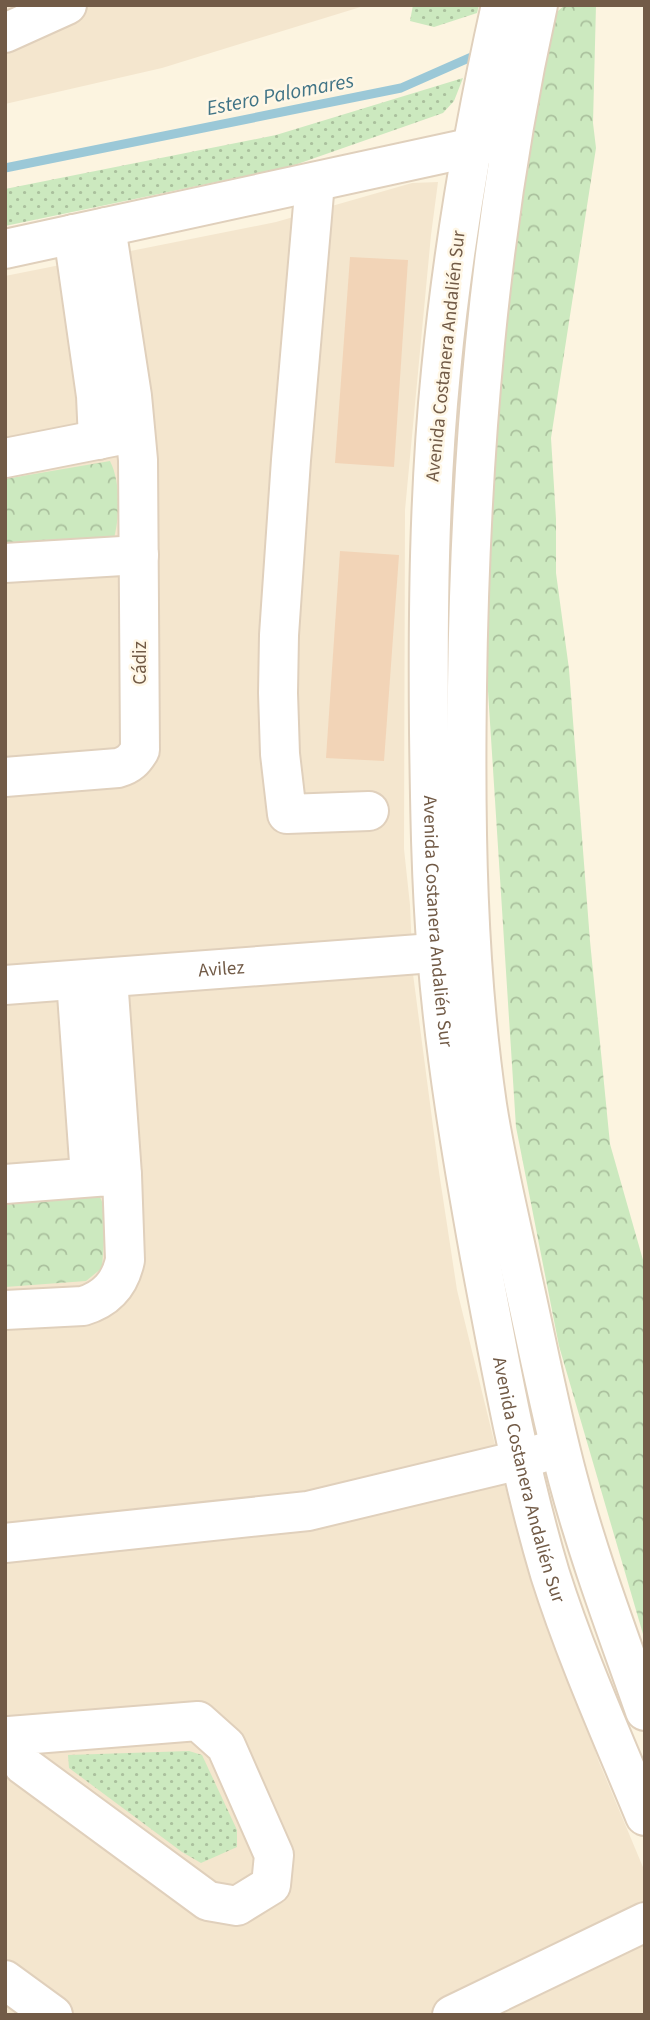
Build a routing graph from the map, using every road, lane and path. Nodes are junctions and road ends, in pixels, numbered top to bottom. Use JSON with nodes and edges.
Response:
{"nodes":[{"id":1,"x":67,"y":5,"type":"edge"},
{"id":2,"x":501,"y":5,"type":"edge"},
{"id":3,"x":535,"y":21,"type":"edge"},
{"id":4,"x":5,"y":33,"type":"edge"},
{"id":5,"x":511,"y":139,"type":"junction"},
{"id":6,"x":471,"y":147,"type":"junction"},
{"id":7,"x":315,"y":181,"type":"junction"},
{"id":8,"x":89,"y":230,"type":"junction"},
{"id":9,"x":5,"y":249,"type":"edge"},
{"id":10,"x":116,"y":437,"type":"junction"},
{"id":11,"x":5,"y":458,"type":"edge"},
{"id":12,"x":139,"y":555,"type":"junction"},
{"id":13,"x":5,"y":563,"type":"edge"},
{"id":14,"x":5,"y":777,"type":"edge"},
{"id":15,"x":369,"y":811,"type":"dead end"},
{"id":16,"x":454,"y":951,"type":"junction"},
{"id":17,"x":92,"y":979,"type":"junction"},
{"id":18,"x":5,"y":985,"type":"edge"},
{"id":19,"x":106,"y":1176,"type":"junction"},
{"id":20,"x":5,"y":1184,"type":"edge"},
{"id":21,"x":5,"y":1310,"type":"edge"},
{"id":22,"x":560,"y":1447,"type":"junction"},
{"id":23,"x":520,"y":1460,"type":"junction"},
{"id":24,"x":5,"y":1543,"type":"edge"},
{"id":25,"x":645,"y":1711,"type":"edge"},
{"id":26,"x":7,"y":1736,"type":"edge"},
{"id":27,"x":645,"y":1816,"type":"edge"},
{"id":28,"x":645,"y":1922,"type":"edge"},
{"id":29,"x":5,"y":1980,"type":"edge"},
{"id":30,"x":52,"y":2015,"type":"edge"},
{"id":31,"x":453,"y":2015,"type":"edge"}],
"edges":[{"from":1,"to":4,"type":"street"},
{"from":2,"to":6,"type":"street","name":"Avenida Costanera Andalién Sur"},
{"from":3,"to":5,"type":"street","name":"Avenida Costanera Andalién Sur"},
{"from":5,"to":6,"type":"street"},
{"from":5,"to":16,"type":"street","name":"Avenida Costanera Andalién Sur"},
{"from":6,"to":7,"type":"street"},
{"from":6,"to":16,"type":"street","name":"Avenida Costanera Andalién Sur"},
{"from":7,"to":8,"type":"street"},
{"from":7,"to":15,"type":"street"},
{"from":8,"to":9,"type":"street"},
{"from":8,"to":10,"type":"street","name":"Cádiz"},
{"from":10,"to":11,"type":"street"},
{"from":10,"to":12,"type":"street","name":"Cádiz"},
{"from":12,"to":13,"type":"street"},
{"from":12,"to":14,"type":"street","name":"Cádiz"},
{"from":16,"to":17,"type":"street","name":"Avilez"},
{"from":16,"to":22,"type":"street","name":"Avenida Costanera Andalién Sur"},
{"from":16,"to":23,"type":"street","name":"Avenida Costanera Andalién Sur"},
{"from":17,"to":18,"type":"street","name":"Avilez"},
{"from":17,"to":19,"type":"street"},
{"from":19,"to":20,"type":"street"},
{"from":19,"to":21,"type":"street"},
{"from":22,"to":23,"type":"street"},
{"from":22,"to":25,"type":"street","name":"Avenida Costanera Andalién Sur"},
{"from":23,"to":24,"type":"street"},
{"from":23,"to":27,"type":"street","name":"Avenida Costanera Andalién Sur"},
{"from":26,"to":26,"type":"street"},
{"from":28,"to":31,"type":"street"},
{"from":29,"to":30,"type":"street"}]}
